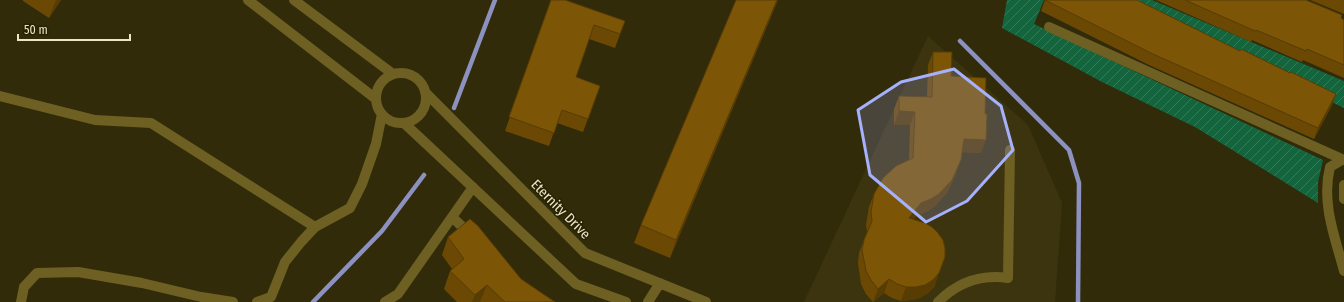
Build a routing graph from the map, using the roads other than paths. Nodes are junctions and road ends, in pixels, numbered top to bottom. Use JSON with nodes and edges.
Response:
{"nodes":[{"id":1,"x":248,"y":0,"type":"edge"},
{"id":2,"x":294,"y":0,"type":"edge"},
{"id":3,"x":1049,"y":27,"type":"dead end"},
{"id":4,"x":393,"y":74,"type":"junction"},
{"id":5,"x":425,"y":92,"type":"junction"},
{"id":6,"x":0,"y":96,"type":"edge"},
{"id":7,"x":376,"y":99,"type":"junction"},
{"id":8,"x":382,"y":114,"type":"junction"},
{"id":9,"x":404,"y":123,"type":"junction"},
{"id":10,"x":1010,"y":150,"type":"dead end"},
{"id":11,"x":1343,"y":158,"type":"edge"},
{"id":12,"x":1344,"y":171,"type":"edge"},
{"id":13,"x":1344,"y":185,"type":"edge"},
{"id":14,"x":473,"y":187,"type":"junction"},
{"id":15,"x":1344,"y":199,"type":"edge"},
{"id":16,"x":452,"y":217,"type":"junction"},
{"id":17,"x":315,"y":227,"type":"junction"},
{"id":18,"x":479,"y":243,"type":"edge"},
{"id":19,"x":1344,"y":271,"type":"edge"},
{"id":20,"x":660,"y":283,"type":"junction"},
{"id":21,"x":21,"y":302,"type":"edge"},
{"id":22,"x":233,"y":302,"type":"edge"},
{"id":23,"x":257,"y":302,"type":"edge"},
{"id":24,"x":384,"y":302,"type":"edge"},
{"id":25,"x":626,"y":302,"type":"edge"},
{"id":26,"x":648,"y":302,"type":"edge"},
{"id":27,"x":706,"y":302,"type":"edge"},
{"id":28,"x":938,"y":302,"type":"edge"}],
"edges":[{"from":1,"to":7,"type":"street"},
{"from":2,"to":4,"type":"street"},
{"from":3,"to":11,"type":"street"},
{"from":4,"to":5,"type":"street","name":"Eternity Drive"},
{"from":4,"to":7,"type":"street"},
{"from":5,"to":9,"type":"street"},
{"from":5,"to":20,"type":"street","name":"Eternity Drive"},
{"from":6,"to":17,"type":"street"},
{"from":7,"to":8,"type":"street"},
{"from":8,"to":9,"type":"street"},
{"from":8,"to":17,"type":"street"},
{"from":9,"to":14,"type":"street"},
{"from":10,"to":28,"type":"street"},
{"from":11,"to":12,"type":"street"},
{"from":11,"to":19,"type":"street"},
{"from":13,"to":15,"type":"street"},
{"from":14,"to":16,"type":"street"},
{"from":14,"to":25,"type":"street"},
{"from":16,"to":18,"type":"street"},
{"from":16,"to":24,"type":"street"},
{"from":17,"to":23,"type":"street"},
{"from":20,"to":26,"type":"street"},
{"from":20,"to":27,"type":"street","name":"Eternity Drive"},
{"from":21,"to":22,"type":"street"}]}
